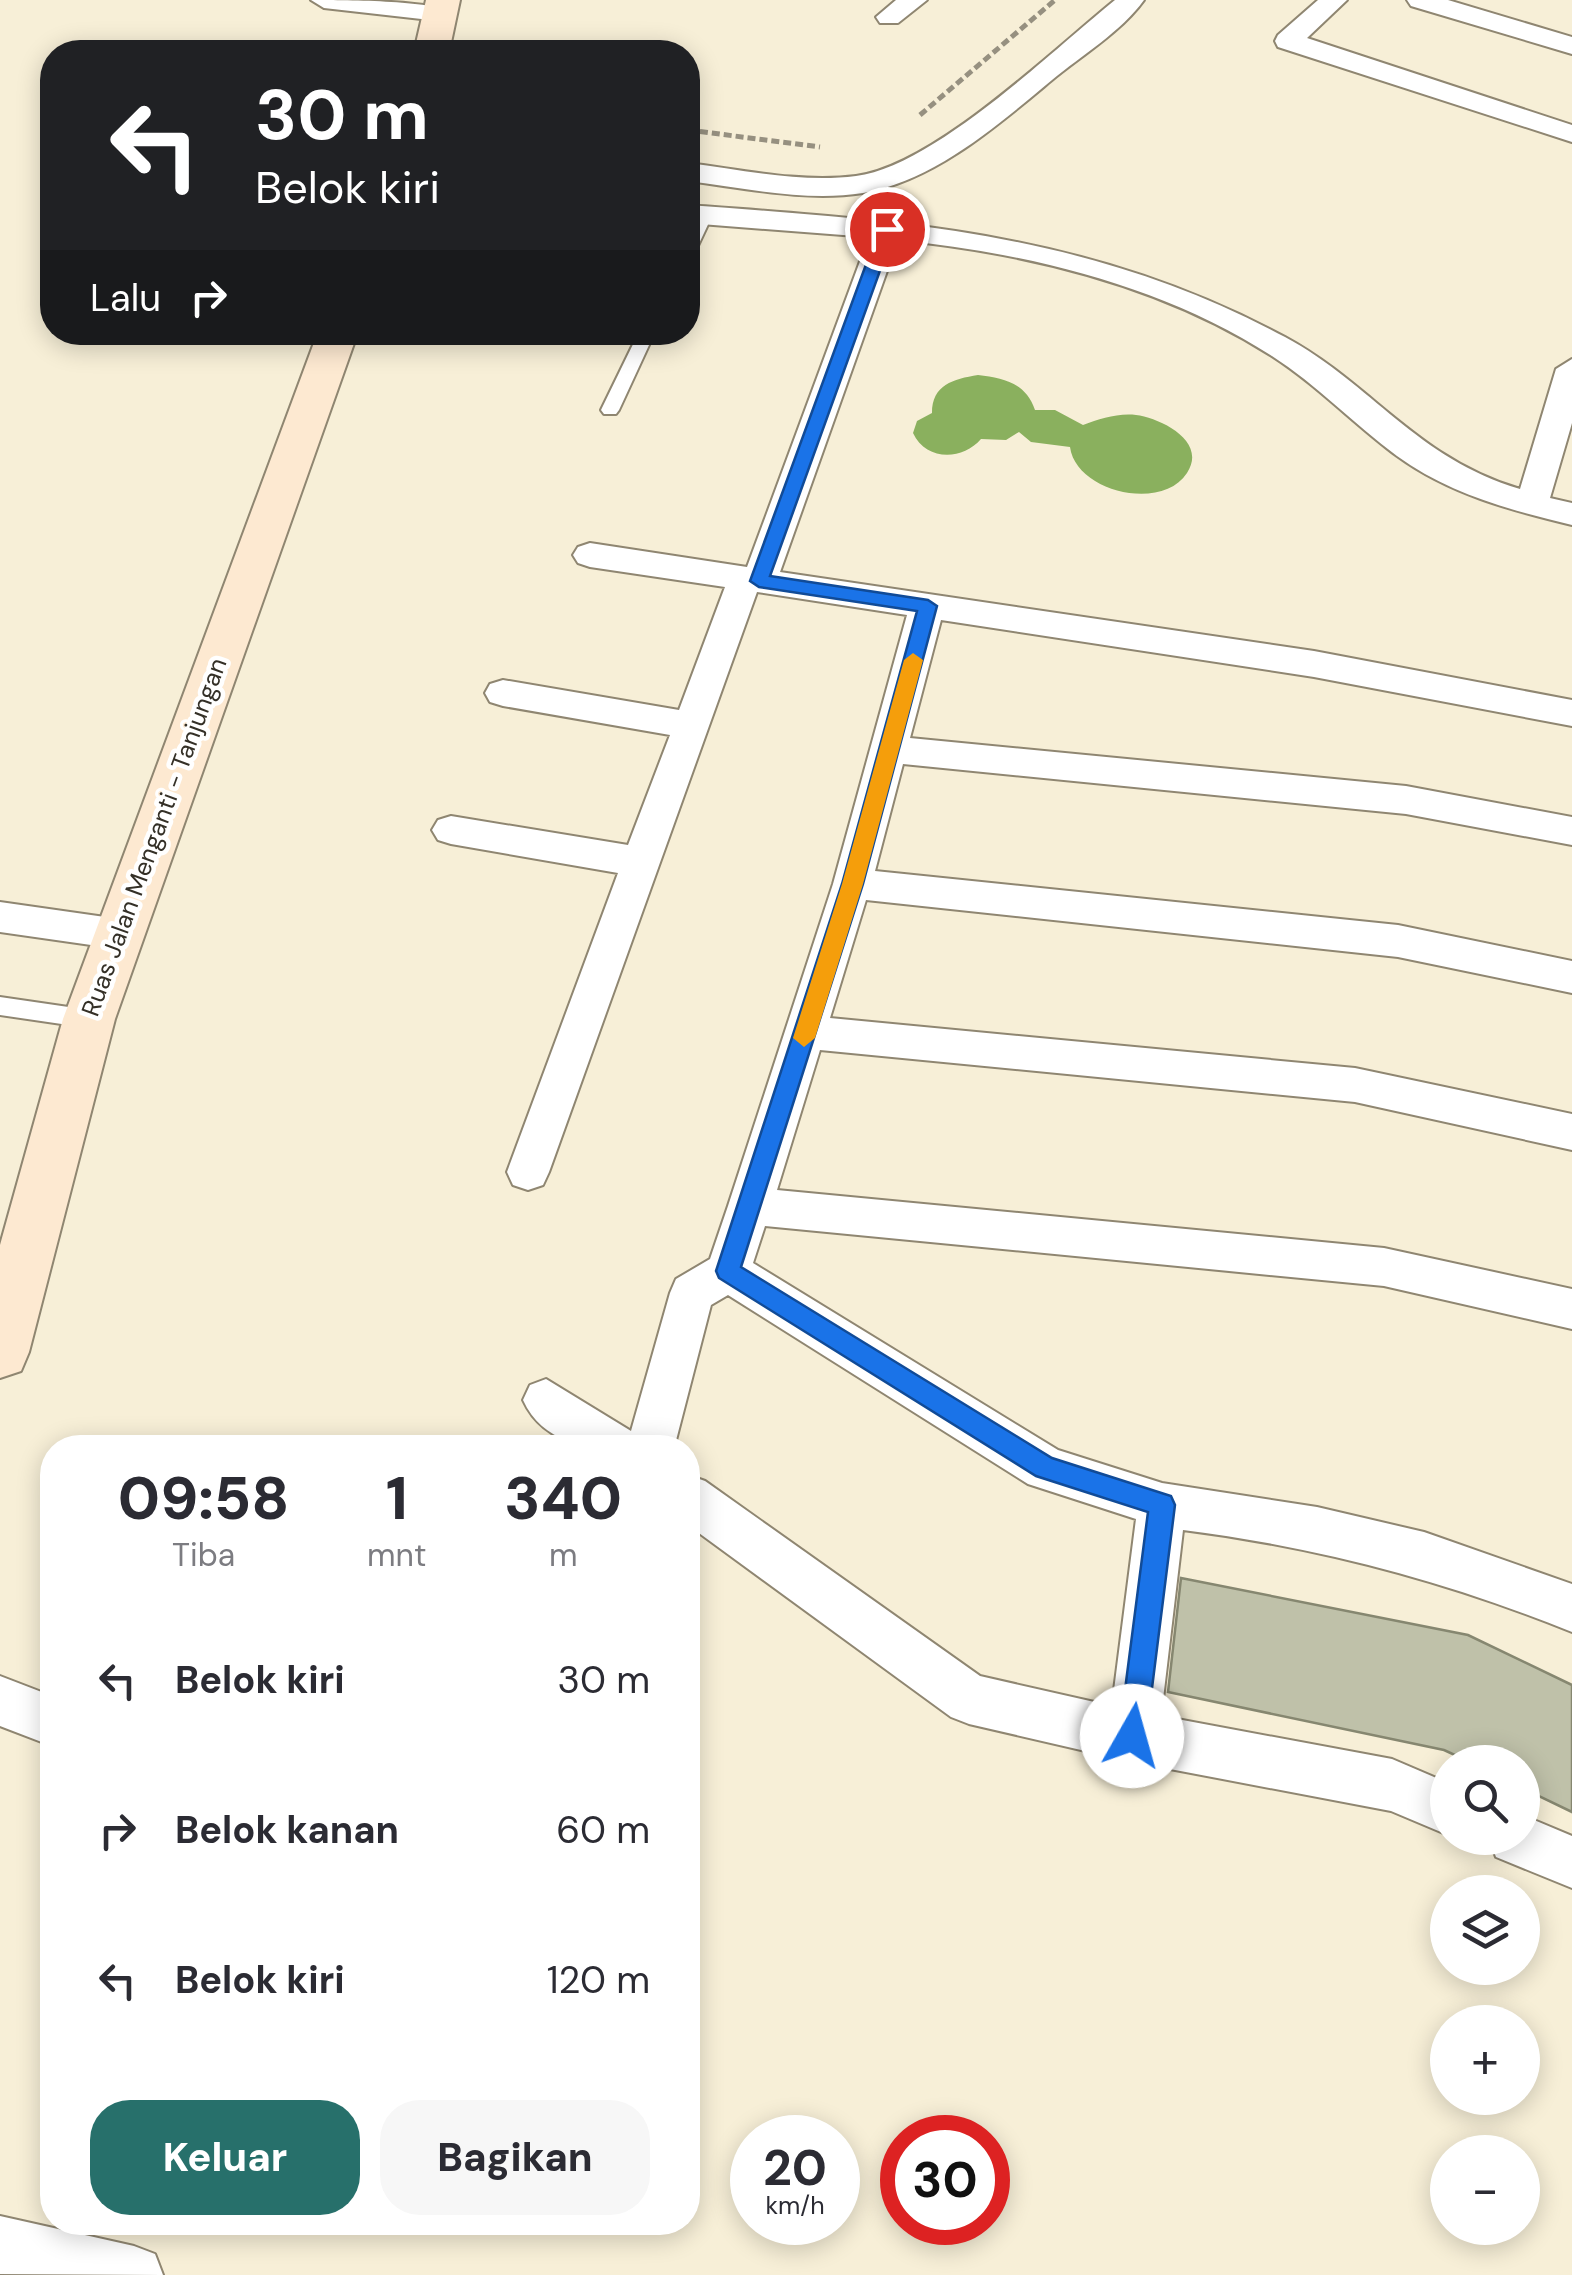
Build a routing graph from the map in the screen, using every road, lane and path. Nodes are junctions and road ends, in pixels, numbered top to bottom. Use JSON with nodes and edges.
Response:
{"nodes":[{"id":1,"x":324,"y":0,"type":"edge"},
{"id":2,"x":914,"y":0,"type":"edge"},
{"id":3,"x":1055,"y":0,"type":"edge"},
{"id":4,"x":1132,"y":0,"type":"edge"},
{"id":5,"x":1334,"y":0,"type":"edge"},
{"id":6,"x":1420,"y":0,"type":"edge"},
{"id":7,"x":441,"y":6,"type":"edge"},
{"id":8,"x":889,"y":18,"type":"dead end"},
{"id":9,"x":434,"y":40,"type":"edge"},
{"id":10,"x":1572,"y":46,"type":"edge"},
{"id":11,"x":916,"y":118,"type":"dead end"},
{"id":12,"x":700,"y":132,"type":"edge"},
{"id":13,"x":1572,"y":134,"type":"edge"},
{"id":14,"x":826,"y":148,"type":"dead end"},
{"id":15,"x":700,"y":173,"type":"edge"},
{"id":16,"x":700,"y":215,"type":"edge"},
{"id":17,"x":887,"y":229,"type":"junction"},
{"id":18,"x":333,"y":345,"type":"edge"},
{"id":19,"x":642,"y":345,"type":"edge"},
{"id":20,"x":1572,"y":369,"type":"edge"},
{"id":21,"x":610,"y":410,"type":"dead end"},
{"id":22,"x":1532,"y":503,"type":"junction"},
{"id":23,"x":1572,"y":514,"type":"edge"},
{"id":24,"x":590,"y":554,"type":"dead end"},
{"id":25,"x":752,"y":580,"type":"junction"},
{"id":26,"x":928,"y":606,"type":"junction"},
{"id":27,"x":503,"y":693,"type":"dead end"},
{"id":28,"x":1572,"y":713,"type":"edge"},
{"id":29,"x":690,"y":725,"type":"junction"},
{"id":30,"x":889,"y":750,"type":"junction"},
{"id":31,"x":451,"y":830,"type":"dead end"},
{"id":32,"x":1572,"y":831,"type":"edge"},
{"id":33,"x":641,"y":862,"type":"junction"},
{"id":34,"x":852,"y":884,"type":"junction"},
{"id":35,"x":0,"y":917,"type":"edge"},
{"id":36,"x":119,"y":934,"type":"junction"},
{"id":37,"x":1572,"y":977,"type":"edge"},
{"id":38,"x":0,"y":1006,"type":"edge"},
{"id":39,"x":88,"y":1019,"type":"junction"},
{"id":40,"x":806,"y":1032,"type":"junction"},
{"id":41,"x":1572,"y":1132,"type":"edge"},
{"id":42,"x":528,"y":1172,"type":"dead end"},
{"id":43,"x":750,"y":1206,"type":"junction"},
{"id":44,"x":728,"y":1271,"type":"junction"},
{"id":45,"x":1572,"y":1309,"type":"edge"},
{"id":46,"x":0,"y":1352,"type":"edge"},
{"id":47,"x":546,"y":1400,"type":"dead end"},
{"id":48,"x":598,"y":1435,"type":"edge"},
{"id":49,"x":654,"y":1435,"type":"edge"},
{"id":50,"x":1162,"y":1505,"type":"junction"},
{"id":51,"x":700,"y":1506,"type":"edge"},
{"id":52,"x":1572,"y":1608,"type":"edge"},
{"id":53,"x":0,"y":1700,"type":"edge"},
{"id":54,"x":40,"y":1716,"type":"edge"},
{"id":55,"x":1132,"y":1736,"type":"junction"},
{"id":56,"x":1430,"y":1801,"type":"edge"},
{"id":57,"x":1540,"y":1849,"type":"edge"},
{"id":58,"x":1572,"y":1862,"type":"edge"},
{"id":59,"x":0,"y":2246,"type":"edge"},
{"id":60,"x":134,"y":2275,"type":"edge"}],
"edges":[{"from":1,"to":7,"type":"street"},
{"from":2,"to":8,"type":"street"},
{"from":3,"to":11,"type":"path"},
{"from":4,"to":15,"type":"street"},
{"from":5,"to":13,"type":"street"},
{"from":6,"to":10,"type":"street"},
{"from":7,"to":9,"type":"main road"},
{"from":12,"to":14,"type":"path"},
{"from":16,"to":17,"type":"street"},
{"from":17,"to":22,"type":"street"},
{"from":17,"to":25,"type":"street"},
{"from":18,"to":36,"type":"main road","name":"Ruas Jalan Menganti - Tanjungan"},
{"from":19,"to":21,"type":"lane"},
{"from":20,"to":22,"type":"street"},
{"from":22,"to":23,"type":"street"},
{"from":24,"to":25,"type":"street"},
{"from":25,"to":26,"type":"street"},
{"from":25,"to":29,"type":"street"},
{"from":26,"to":28,"type":"street"},
{"from":26,"to":30,"type":"street"},
{"from":27,"to":29,"type":"street"},
{"from":29,"to":33,"type":"street"},
{"from":30,"to":32,"type":"street"},
{"from":30,"to":34,"type":"street"},
{"from":31,"to":33,"type":"street"},
{"from":33,"to":42,"type":"street"},
{"from":34,"to":37,"type":"street"},
{"from":34,"to":40,"type":"street"},
{"from":35,"to":36,"type":"street"},
{"from":36,"to":39,"type":"main road","name":"Ruas Jalan Menganti - Tanjungan"},
{"from":38,"to":39,"type":"lane"},
{"from":39,"to":46,"type":"main road","name":"Ruas Jalan Menganti - Tanjungan"},
{"from":40,"to":41,"type":"street"},
{"from":40,"to":43,"type":"street"},
{"from":43,"to":44,"type":"street"},
{"from":43,"to":45,"type":"street"},
{"from":44,"to":49,"type":"street"},
{"from":44,"to":50,"type":"street"},
{"from":47,"to":48,"type":"street"},
{"from":50,"to":52,"type":"street"},
{"from":50,"to":55,"type":"street"},
{"from":51,"to":55,"type":"street"},
{"from":53,"to":54,"type":"street"},
{"from":55,"to":56,"type":"street"},
{"from":57,"to":58,"type":"street"},
{"from":59,"to":60,"type":"street"}]}
